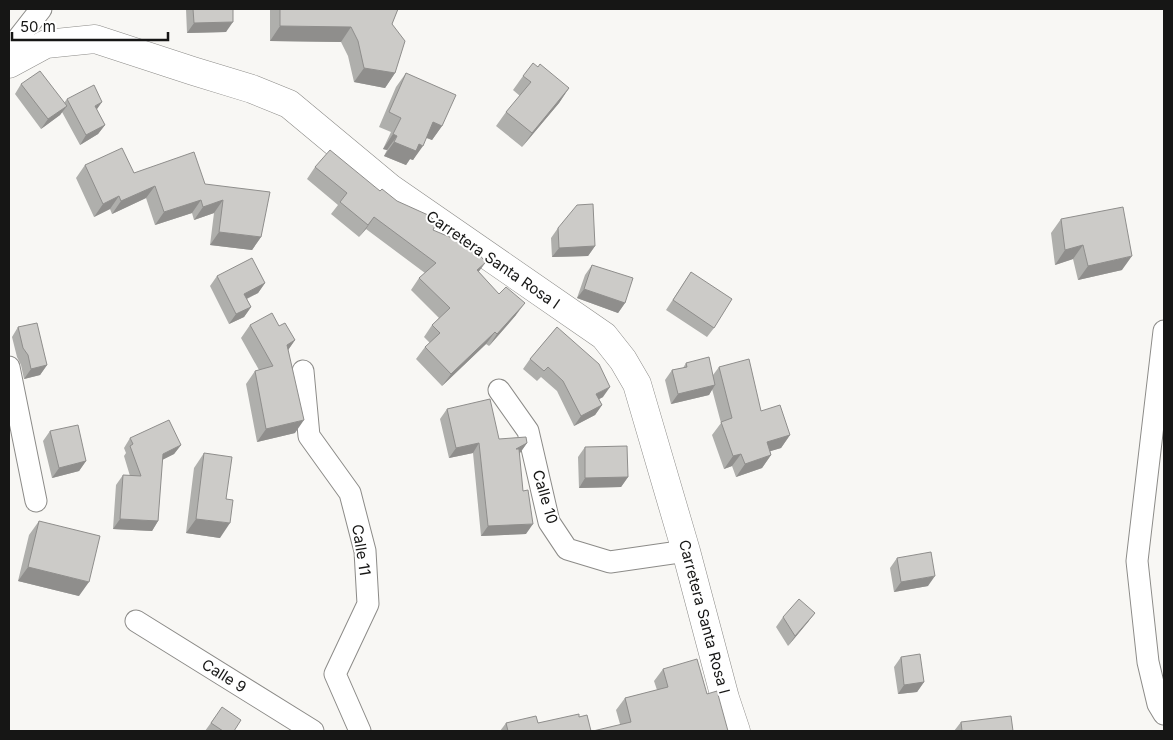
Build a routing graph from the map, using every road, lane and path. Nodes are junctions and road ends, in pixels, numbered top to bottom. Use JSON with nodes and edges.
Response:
{"nodes":[{"id":1,"x":41,"y":9,"type":"edge"},
{"id":2,"x":9,"y":50,"type":"edge"},
{"id":3,"x":9,"y":64,"type":"edge"},
{"id":4,"x":1164,"y":331,"type":"edge"},
{"id":5,"x":9,"y":367,"type":"edge"},
{"id":6,"x":303,"y":371,"type":"dead end"},
{"id":7,"x":499,"y":390,"type":"dead end"},
{"id":8,"x":36,"y":501,"type":"dead end"},
{"id":9,"x":686,"y":552,"type":"junction"},
{"id":10,"x":136,"y":621,"type":"dead end"},
{"id":11,"x":1164,"y":714,"type":"edge"},
{"id":12,"x":313,"y":731,"type":"edge"},
{"id":13,"x":360,"y":731,"type":"edge"},
{"id":14,"x":736,"y":731,"type":"edge"}],
"edges":[{"from":1,"to":2,"type":"street"},
{"from":3,"to":9,"type":"street","name":"Carretera Santa Rosa I"},
{"from":4,"to":11,"type":"street"},
{"from":5,"to":8,"type":"street"},
{"from":6,"to":13,"type":"street","name":"Calle 11"},
{"from":7,"to":9,"type":"street","name":"Calle 10"},
{"from":9,"to":14,"type":"street","name":"Carretera Santa Rosa I"},
{"from":10,"to":12,"type":"street","name":"Calle 9"}]}
